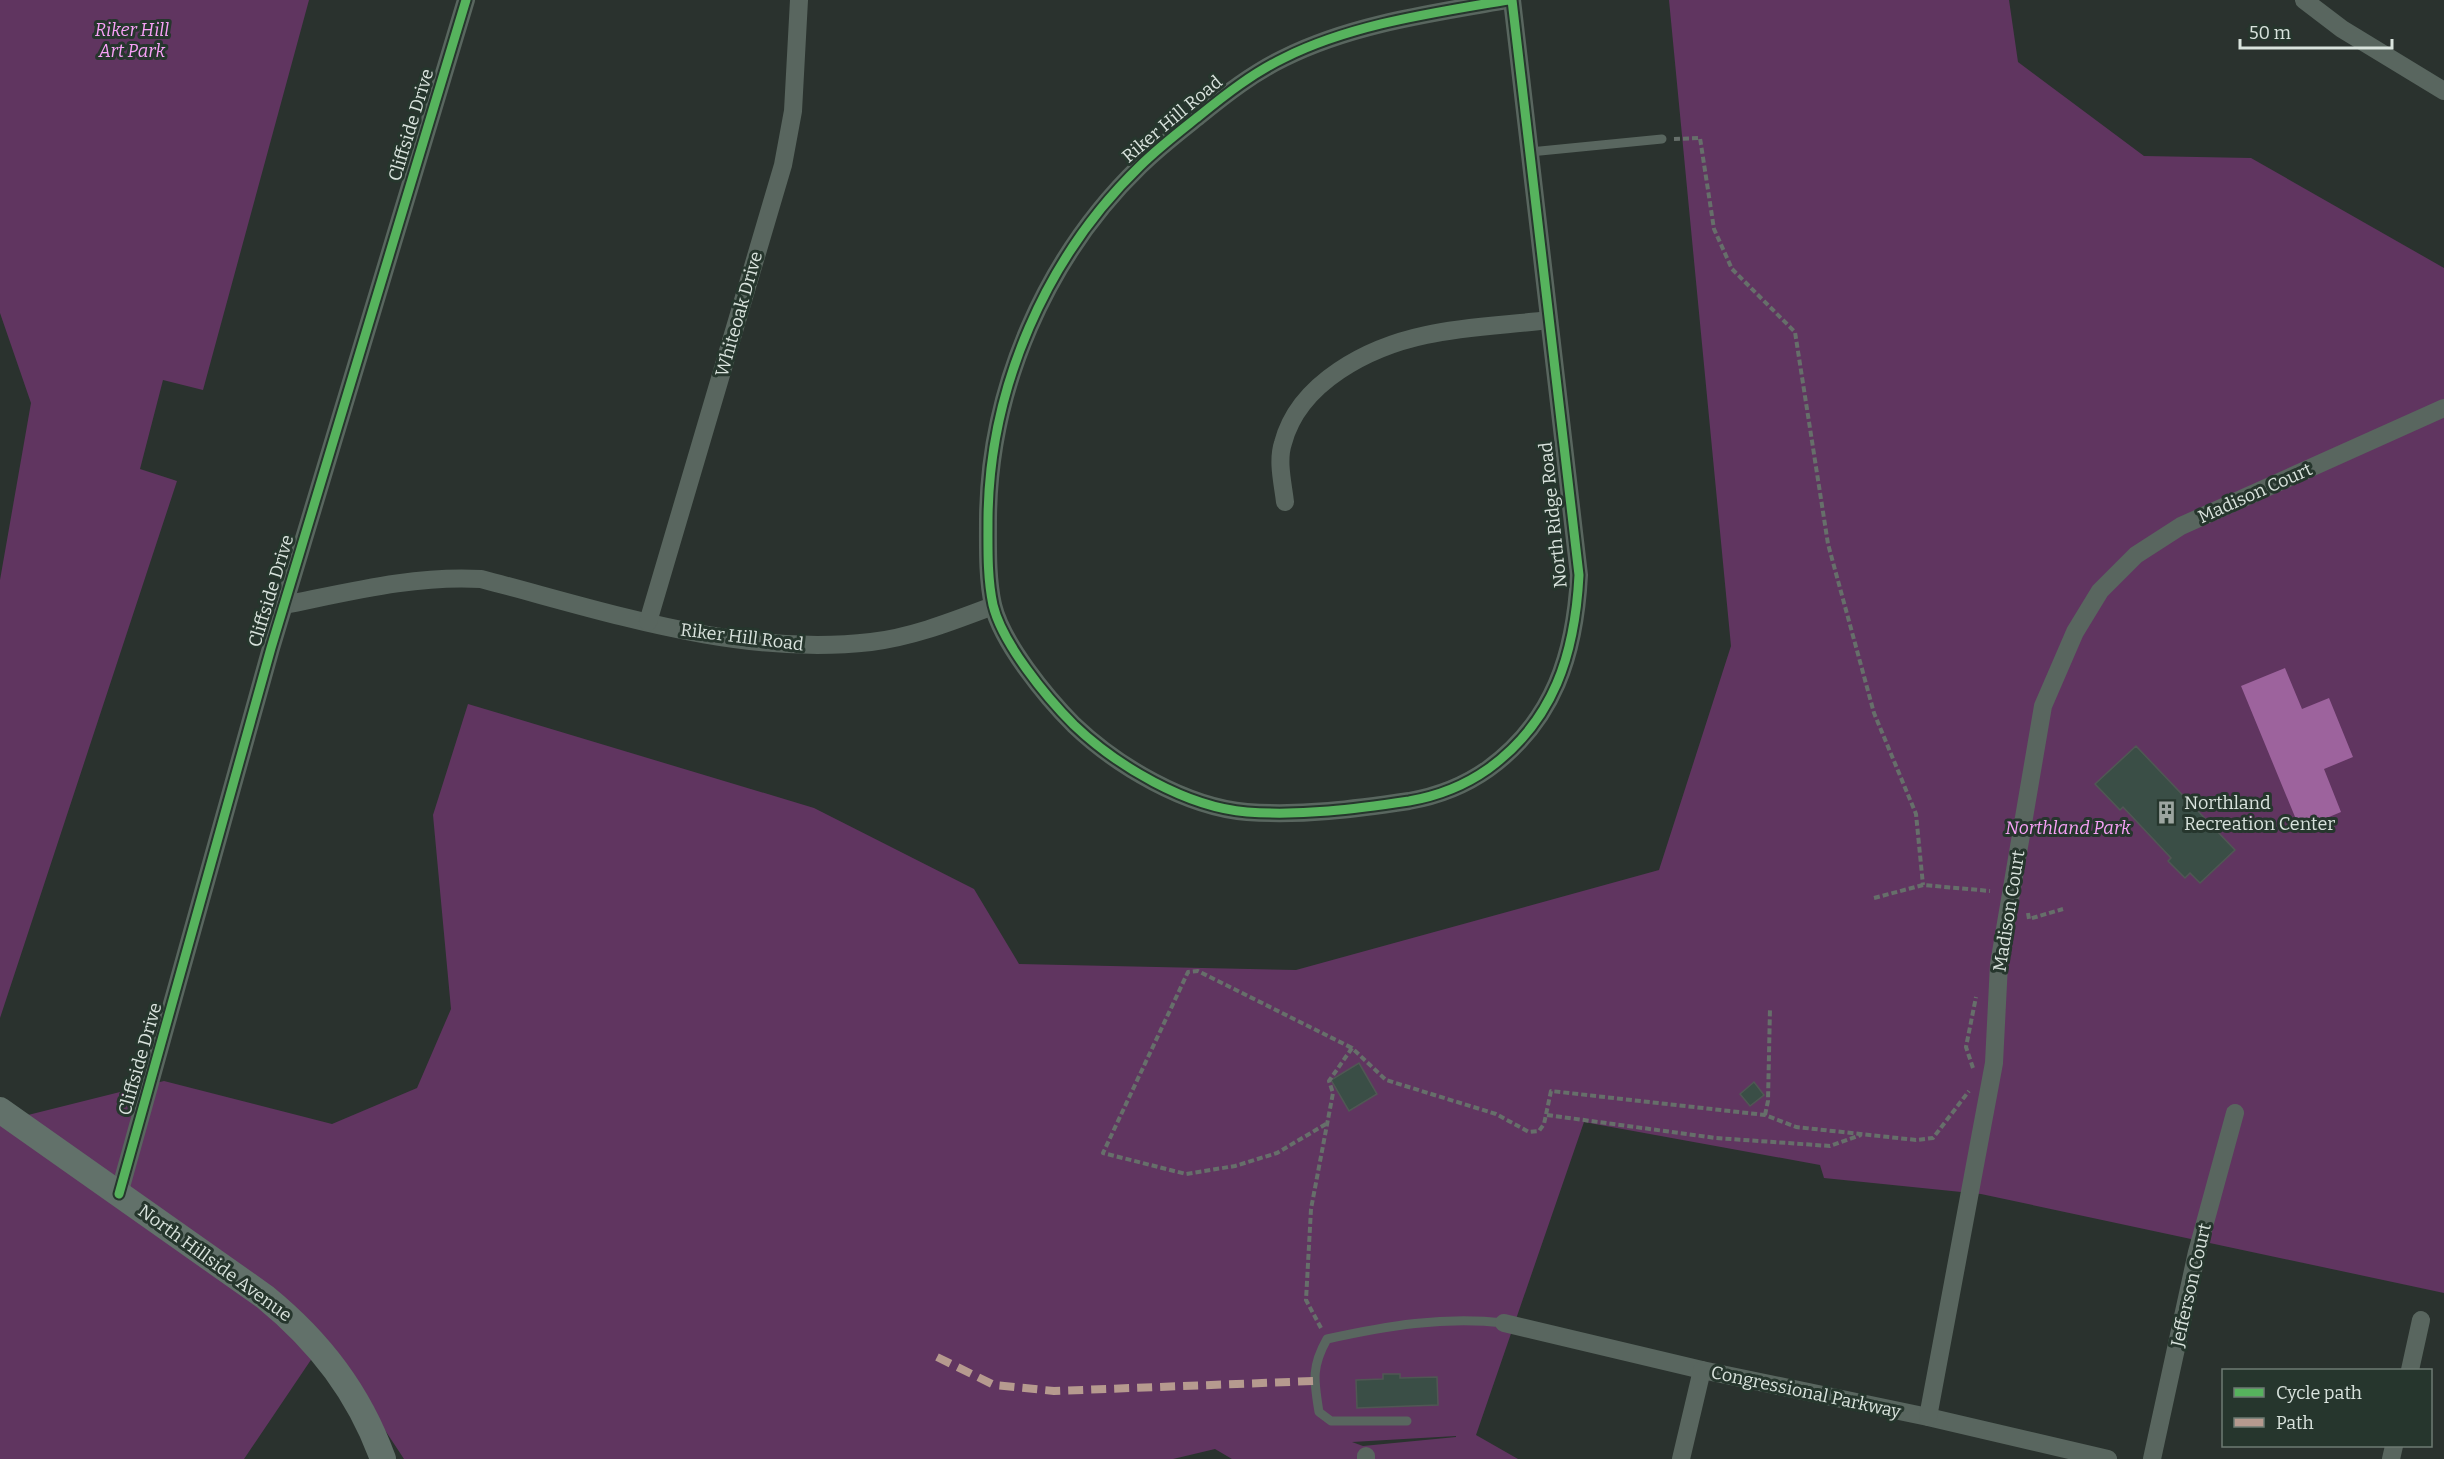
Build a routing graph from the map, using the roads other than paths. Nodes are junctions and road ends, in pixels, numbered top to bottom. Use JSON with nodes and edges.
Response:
{"nodes":[{"id":1,"x":466,"y":0,"type":"edge"},
{"id":2,"x":799,"y":0,"type":"edge"},
{"id":3,"x":1508,"y":0,"type":"edge"},
{"id":4,"x":1512,"y":0,"type":"edge"},
{"id":5,"x":2304,"y":0,"type":"edge"},
{"id":6,"x":2444,"y":91,"type":"edge"},
{"id":7,"x":1662,"y":139,"type":"road end"},
{"id":8,"x":1530,"y":152,"type":"junction"},
{"id":9,"x":1549,"y":321,"type":"junction"},
{"id":10,"x":2444,"y":408,"type":"edge"},
{"id":11,"x":1285,"y":502,"type":"dead end"},
{"id":12,"x":284,"y":605,"type":"junction"},
{"id":13,"x":993,"y":606,"type":"junction"},
{"id":14,"x":648,"y":622,"type":"junction"},
{"id":15,"x":0,"y":1110,"type":"edge"},
{"id":16,"x":2235,"y":1113,"type":"dead end"},
{"id":17,"x":119,"y":1194,"type":"junction"},
{"id":18,"x":2421,"y":1320,"type":"dead end"},
{"id":19,"x":1504,"y":1323,"type":"joint"},
{"id":20,"x":2410,"y":1369,"type":"edge"},
{"id":21,"x":1702,"y":1370,"type":"junction"},
{"id":22,"x":1928,"y":1417,"type":"junction"},
{"id":23,"x":1407,"y":1421,"type":"dead end"},
{"id":24,"x":383,"y":1459,"type":"edge"},
{"id":25,"x":1681,"y":1459,"type":"edge"},
{"id":26,"x":2108,"y":1459,"type":"edge"},
{"id":27,"x":2152,"y":1459,"type":"edge"}],
"edges":[{"from":1,"to":12,"type":"street","name":"Cliffside Drive"},
{"from":2,"to":14,"type":"street","name":"Whiteoak Drive"},
{"from":3,"to":13,"type":"street","name":"Riker Hill Road"},
{"from":4,"to":8,"type":"street","name":"North Ridge Road"},
{"from":5,"to":6,"type":"street"},
{"from":7,"to":8,"type":"lane"},
{"from":8,"to":9,"type":"street","name":"North Ridge Road"},
{"from":9,"to":11,"type":"street"},
{"from":9,"to":13,"type":"street","name":"North Ridge Road"},
{"from":10,"to":22,"type":"street","name":"Madison Court"},
{"from":12,"to":14,"type":"street","name":"Riker Hill Road"},
{"from":12,"to":17,"type":"street","name":"Cliffside Drive"},
{"from":13,"to":14,"type":"street","name":"Riker Hill Road"},
{"from":15,"to":17,"type":"street","name":"North Hillside Avenue"},
{"from":16,"to":27,"type":"street","name":"Jefferson Court"},
{"from":17,"to":24,"type":"street","name":"North Hillside Avenue"},
{"from":18,"to":20,"type":"street"},
{"from":19,"to":21,"type":"street","name":"Congressional Parkway"},
{"from":19,"to":23,"type":"lane"},
{"from":21,"to":22,"type":"street","name":"Congressional Parkway"},
{"from":21,"to":25,"type":"street"},
{"from":22,"to":26,"type":"street","name":"Congressional Parkway"}]}
